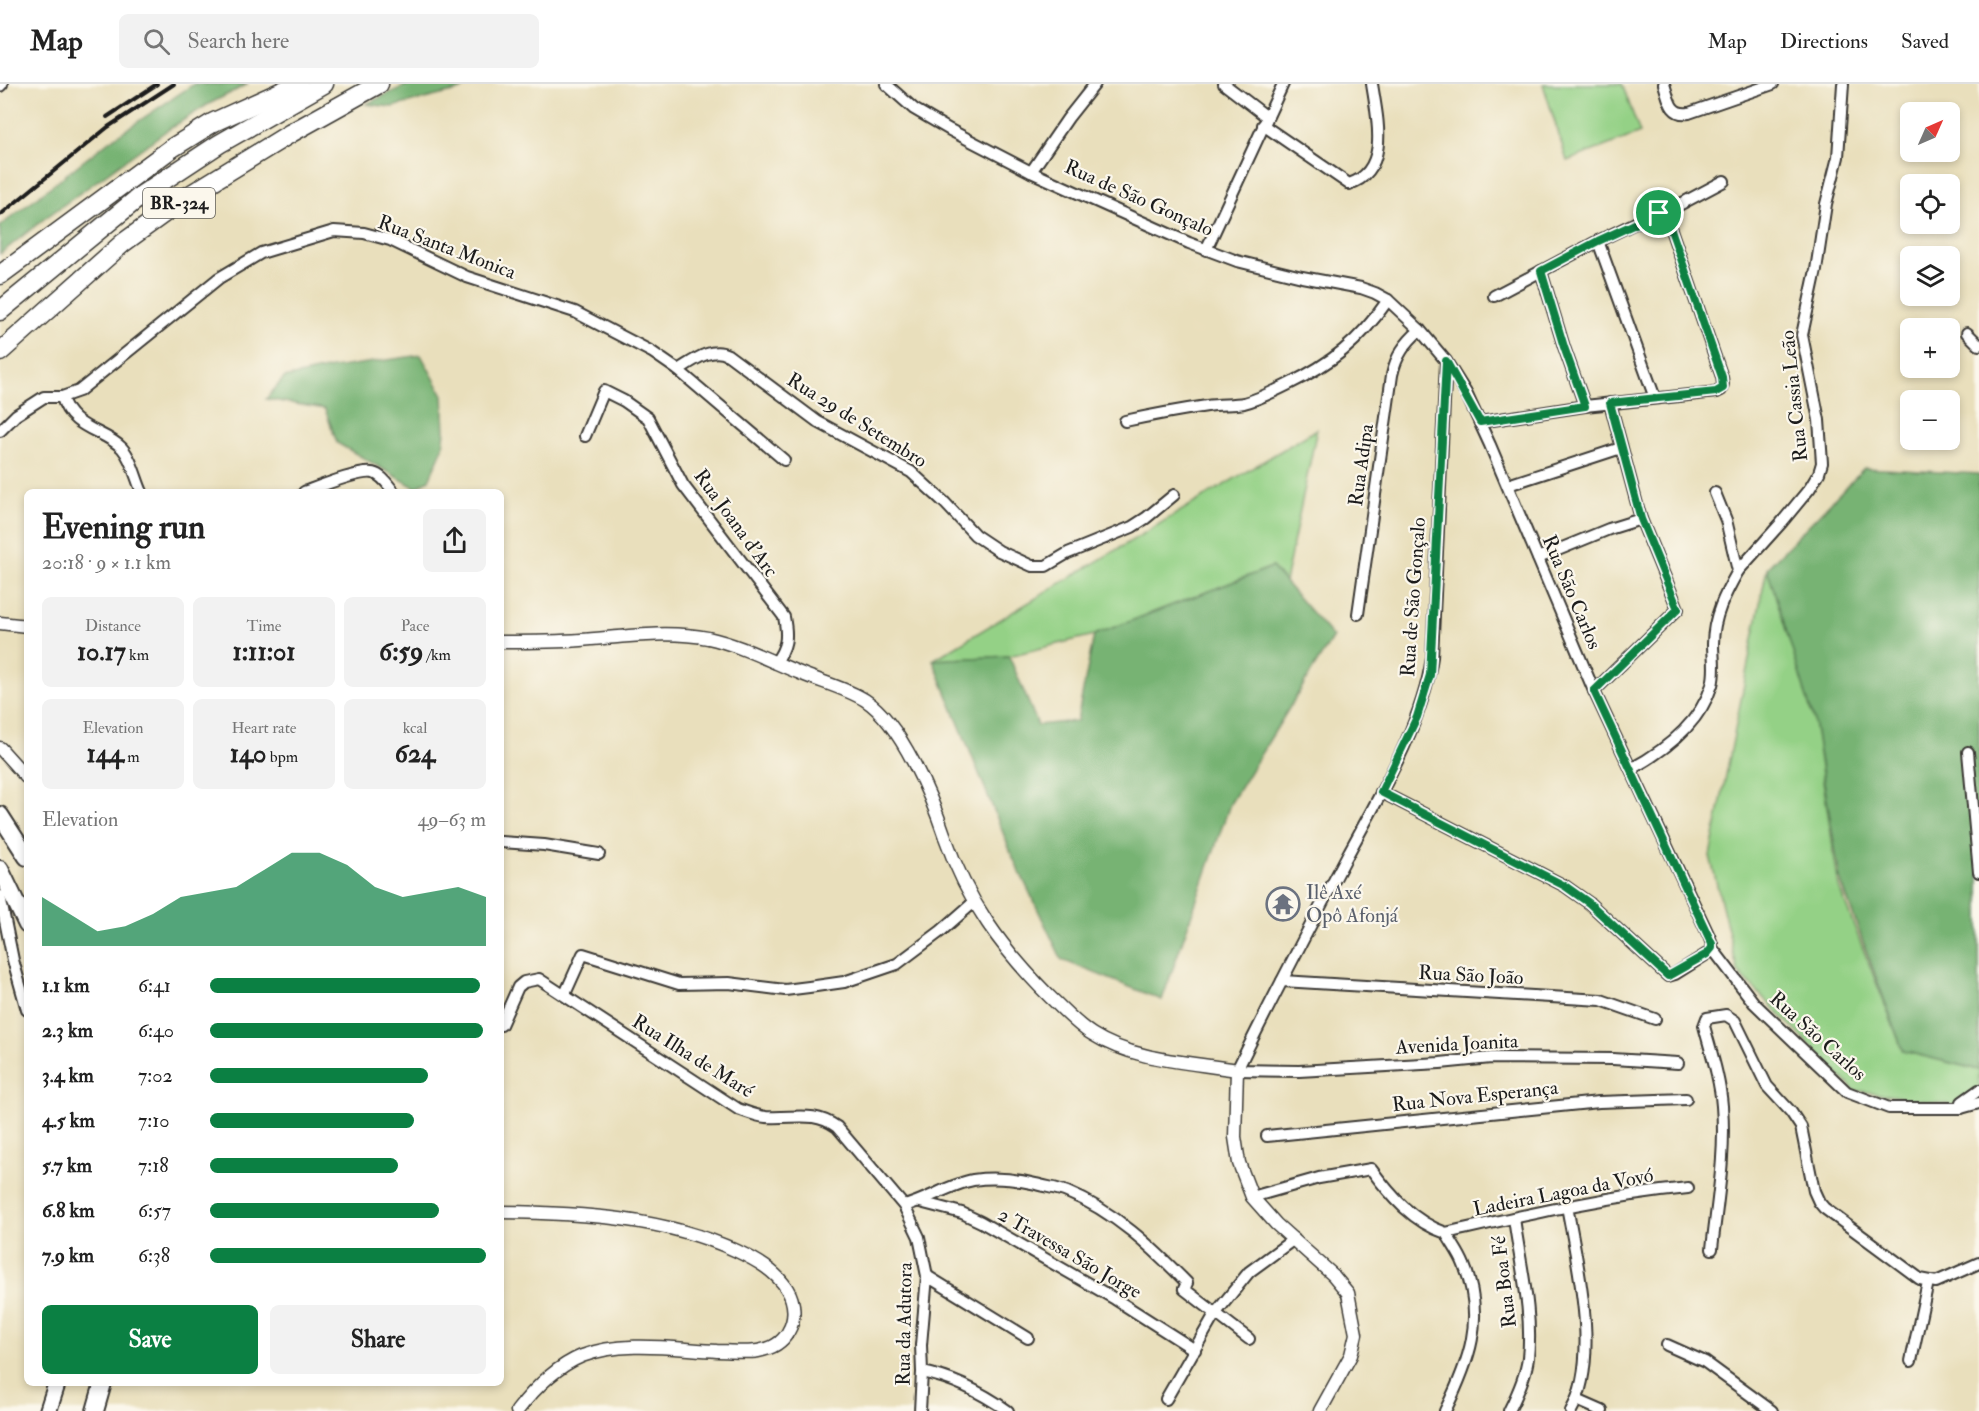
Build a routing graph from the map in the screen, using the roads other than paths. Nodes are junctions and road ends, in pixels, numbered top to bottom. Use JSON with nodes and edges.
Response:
{"nodes":[{"id":1,"x":298,"y":84,"type":"edge"},
{"id":2,"x":324,"y":84,"type":"edge"},
{"id":3,"x":379,"y":84,"type":"edge"},
{"id":4,"x":886,"y":84,"type":"edge"},
{"id":5,"x":1095,"y":84,"type":"edge"},
{"id":6,"x":1224,"y":84,"type":"edge"},
{"id":7,"x":1283,"y":84,"type":"edge"},
{"id":8,"x":1372,"y":84,"type":"edge"},
{"id":9,"x":1664,"y":84,"type":"edge"},
{"id":10,"x":1773,"y":84,"type":"edge"},
{"id":11,"x":1843,"y":84,"type":"edge"},
{"id":12,"x":1265,"y":121,"type":"junction"},
{"id":13,"x":1031,"y":172,"type":"junction"},
{"id":14,"x":1724,"y":181,"type":"dead end"},
{"id":15,"x":1662,"y":214,"type":"junction"},
{"id":16,"x":1598,"y":241,"type":"junction"},
{"id":17,"x":1206,"y":250,"type":"junction"},
{"id":18,"x":1541,"y":271,"type":"junction"},
{"id":19,"x":0,"y":275,"type":"edge"},
{"id":20,"x":1494,"y":296,"type":"dead end"},
{"id":21,"x":1388,"y":300,"type":"junction"},
{"id":22,"x":0,"y":311,"type":"edge"},
{"id":23,"x":1420,"y":330,"type":"junction"},
{"id":24,"x":1967,"y":333,"type":"dead end"},
{"id":25,"x":1979,"y":345,"type":"edge"},
{"id":26,"x":0,"y":352,"type":"edge"},
{"id":27,"x":1446,"y":361,"type":"junction"},
{"id":28,"x":678,"y":370,"type":"junction"},
{"id":29,"x":62,"y":397,"type":"junction"},
{"id":30,"x":1655,"y":398,"type":"junction"},
{"id":31,"x":1610,"y":403,"type":"junction"},
{"id":32,"x":1585,"y":406,"type":"junction"},
{"id":33,"x":1125,"y":420,"type":"dead end"},
{"id":34,"x":1480,"y":422,"type":"junction"},
{"id":35,"x":0,"y":431,"type":"edge"},
{"id":36,"x":585,"y":436,"type":"dead end"},
{"id":37,"x":1621,"y":447,"type":"junction"},
{"id":38,"x":784,"y":460,"type":"dead end"},
{"id":39,"x":1508,"y":484,"type":"junction"},
{"id":40,"x":141,"y":489,"type":"edge"},
{"id":41,"x":312,"y":489,"type":"edge"},
{"id":42,"x":391,"y":489,"type":"edge"},
{"id":43,"x":1715,"y":492,"type":"dead end"},
{"id":44,"x":1174,"y":495,"type":"dead end"},
{"id":45,"x":1641,"y":519,"type":"junction"},
{"id":46,"x":1538,"y":558,"type":"junction"},
{"id":47,"x":1738,"y":571,"type":"junction"},
{"id":48,"x":1358,"y":614,"type":"dead end"},
{"id":49,"x":0,"y":623,"type":"edge"},
{"id":50,"x":24,"y":626,"type":"edge"},
{"id":51,"x":504,"y":642,"type":"edge"},
{"id":52,"x":775,"y":663,"type":"junction"},
{"id":53,"x":1594,"y":691,"type":"junction"},
{"id":54,"x":0,"y":748,"type":"edge"},
{"id":55,"x":1968,"y":752,"type":"dead end"},
{"id":56,"x":1631,"y":769,"type":"junction"},
{"id":57,"x":24,"y":775,"type":"edge"},
{"id":58,"x":1381,"y":792,"type":"junction"},
{"id":59,"x":0,"y":815,"type":"edge"},
{"id":60,"x":504,"y":842,"type":"edge"},
{"id":61,"x":24,"y":852,"type":"edge"},
{"id":62,"x":599,"y":854,"type":"dead end"},
{"id":63,"x":0,"y":869,"type":"edge"},
{"id":64,"x":1979,"y":872,"type":"edge"},
{"id":65,"x":0,"y":896,"type":"edge"},
{"id":66,"x":973,"y":903,"type":"junction"},
{"id":67,"x":24,"y":919,"type":"edge"},
{"id":68,"x":1712,"y":948,"type":"junction"},
{"id":69,"x":1282,"y":981,"type":"junction"},
{"id":70,"x":565,"y":994,"type":"junction"},
{"id":71,"x":24,"y":999,"type":"edge"},
{"id":72,"x":504,"y":1018,"type":"edge"},
{"id":73,"x":1655,"y":1019,"type":"dead end"},
{"id":74,"x":1678,"y":1063,"type":"dead end"},
{"id":75,"x":1238,"y":1070,"type":"junction"},
{"id":76,"x":1979,"y":1090,"type":"edge"},
{"id":77,"x":1686,"y":1099,"type":"dead end"},
{"id":78,"x":1979,"y":1103,"type":"edge"},
{"id":79,"x":1961,"y":1108,"type":"junction"},
{"id":80,"x":1267,"y":1136,"type":"dead end"},
{"id":81,"x":1688,"y":1188,"type":"dead end"},
{"id":82,"x":1252,"y":1197,"type":"junction"},
{"id":83,"x":920,"y":1202,"type":"junction"},
{"id":84,"x":904,"y":1206,"type":"junction"},
{"id":85,"x":1567,"y":1206,"type":"junction"},
{"id":86,"x":504,"y":1212,"type":"edge"},
{"id":87,"x":1514,"y":1218,"type":"junction"},
{"id":88,"x":1446,"y":1233,"type":"junction"},
{"id":89,"x":1294,"y":1239,"type":"junction"},
{"id":90,"x":1712,"y":1249,"type":"dead end"},
{"id":91,"x":1979,"y":1263,"type":"edge"},
{"id":92,"x":927,"y":1276,"type":"junction"},
{"id":93,"x":1928,"y":1282,"type":"junction"},
{"id":94,"x":1215,"y":1314,"type":"junction"},
{"id":95,"x":1028,"y":1338,"type":"dead end"},
{"id":96,"x":1249,"y":1339,"type":"dead end"},
{"id":97,"x":1667,"y":1346,"type":"dead end"},
{"id":98,"x":1195,"y":1350,"type":"junction"},
{"id":99,"x":1911,"y":1361,"type":"dead end"},
{"id":100,"x":922,"y":1372,"type":"junction"},
{"id":101,"x":56,"y":1386,"type":"edge"},
{"id":102,"x":102,"y":1386,"type":"edge"},
{"id":103,"x":1166,"y":1399,"type":"dead end"},
{"id":104,"x":1578,"y":1400,"type":"junction"},
{"id":105,"x":48,"y":1411,"type":"edge"},
{"id":106,"x":95,"y":1411,"type":"edge"},
{"id":107,"x":517,"y":1411,"type":"edge"},
{"id":108,"x":920,"y":1411,"type":"edge"},
{"id":109,"x":1008,"y":1411,"type":"edge"},
{"id":110,"x":1320,"y":1411,"type":"edge"},
{"id":111,"x":1445,"y":1411,"type":"edge"},
{"id":112,"x":1509,"y":1411,"type":"edge"},
{"id":113,"x":1571,"y":1411,"type":"edge"},
{"id":114,"x":1602,"y":1411,"type":"edge"},
{"id":115,"x":1772,"y":1411,"type":"edge"}],
"edges":[{"from":1,"to":19,"type":"highway"},
{"from":2,"to":22,"type":"highway","number":"BR-324"},
{"from":3,"to":26,"type":"highway","number":"BR-324"},
{"from":4,"to":13,"type":"street","name":"Rua de São Gonçalo"},
{"from":5,"to":13,"type":"street"},
{"from":6,"to":12,"type":"street"},
{"from":7,"to":12,"type":"street"},
{"from":8,"to":12,"type":"street"},
{"from":9,"to":10,"type":"street"},
{"from":11,"to":47,"type":"street","name":"Rua Cassia Leão"},
{"from":12,"to":17,"type":"street"},
{"from":13,"to":17,"type":"street","name":"Rua de São Gonçalo"},
{"from":14,"to":15,"type":"street"},
{"from":15,"to":16,"type":"street"},
{"from":15,"to":30,"type":"street"},
{"from":16,"to":18,"type":"street"},
{"from":16,"to":30,"type":"street"},
{"from":17,"to":21,"type":"street","name":"Rua de São Gonçalo"},
{"from":18,"to":20,"type":"street"},
{"from":18,"to":32,"type":"street"},
{"from":21,"to":23,"type":"street","name":"Rua de São Gonçalo"},
{"from":21,"to":33,"type":"street"},
{"from":23,"to":27,"type":"street","name":"Rua de São Gonçalo"},
{"from":23,"to":48,"type":"street","name":"Rua Adipa"},
{"from":24,"to":25,"type":"street"},
{"from":27,"to":34,"type":"street","name":"Rua São Carlos"},
{"from":27,"to":58,"type":"street","name":"Rua de São Gonçalo"},
{"from":28,"to":29,"type":"street","name":"Rua Santa Monica"},
{"from":28,"to":38,"type":"street","name":"Rua Santa Monica"},
{"from":28,"to":44,"type":"street","name":"Rua 29 de Setembro"},
{"from":29,"to":35,"type":"street","name":"Rua Santa Monica"},
{"from":29,"to":40,"type":"street"},
{"from":30,"to":31,"type":"street"},
{"from":31,"to":32,"type":"street"},
{"from":31,"to":37,"type":"street"},
{"from":32,"to":34,"type":"street"},
{"from":34,"to":39,"type":"street","name":"Rua São Carlos"},
{"from":36,"to":52,"type":"street","name":"Rua Joana d'Arc"},
{"from":37,"to":39,"type":"street"},
{"from":37,"to":45,"type":"street"},
{"from":39,"to":46,"type":"street","name":"Rua São Carlos"},
{"from":41,"to":42,"type":"street"},
{"from":43,"to":47,"type":"street"},
{"from":45,"to":46,"type":"street"},
{"from":45,"to":53,"type":"street"},
{"from":46,"to":53,"type":"street","name":"Rua São Carlos"},
{"from":47,"to":56,"type":"street","name":"Rua Cassia Leão"},
{"from":49,"to":50,"type":"street"},
{"from":51,"to":52,"type":"street"},
{"from":52,"to":66,"type":"street"},
{"from":53,"to":56,"type":"street","name":"Rua São Carlos"},
{"from":54,"to":57,"type":"street"},
{"from":55,"to":64,"type":"street"},
{"from":56,"to":68,"type":"street","name":"Rua São Carlos"},
{"from":58,"to":68,"type":"street"},
{"from":58,"to":69,"type":"street","name":"Rua de São Gonçalo"},
{"from":59,"to":61,"type":"main road"},
{"from":60,"to":62,"type":"street"},
{"from":63,"to":67,"type":"main road"},
{"from":65,"to":71,"type":"street"},
{"from":66,"to":70,"type":"street"},
{"from":66,"to":75,"type":"street"},
{"from":68,"to":79,"type":"street","name":"Rua São Carlos"},
{"from":69,"to":73,"type":"street","name":"Rua São João"},
{"from":69,"to":75,"type":"street","name":"Rua de São Gonçalo"},
{"from":70,"to":72,"type":"street","name":"Rua Ilha de Maré"},
{"from":70,"to":84,"type":"street","name":"Rua Ilha de Maré"},
{"from":74,"to":75,"type":"street","name":"Avenida Joanita"},
{"from":75,"to":82,"type":"street","name":"Rua de São Gonçalo"},
{"from":76,"to":79,"type":"street"},
{"from":77,"to":80,"type":"street","name":"Rua Nova Esperança"},
{"from":78,"to":79,"type":"street","name":"Rua São Carlos"},
{"from":81,"to":85,"type":"street","name":"Ladeira Lagoa da Vovó"},
{"from":82,"to":88,"type":"street"},
{"from":82,"to":89,"type":"street","name":"Rua de São Gonçalo"},
{"from":83,"to":84,"type":"street"},
{"from":83,"to":94,"type":"street"},
{"from":83,"to":98,"type":"street","name":"2 Travessa São Jorge"},
{"from":84,"to":92,"type":"street","name":"Rua da Adutora"},
{"from":85,"to":87,"type":"street","name":"Ladeira Lagoa da Vovó"},
{"from":85,"to":104,"type":"street"},
{"from":86,"to":107,"type":"street"},
{"from":87,"to":88,"type":"street","name":"Ladeira Lagoa da Vovó"},
{"from":87,"to":112,"type":"street","name":"Rua Boa Fé"},
{"from":88,"to":111,"type":"street"},
{"from":89,"to":94,"type":"street"},
{"from":89,"to":110,"type":"street","name":"Rua de São Gonçalo"},
{"from":90,"to":93,"type":"street"},
{"from":91,"to":93,"type":"street"},
{"from":92,"to":95,"type":"street"},
{"from":92,"to":100,"type":"street","name":"Rua da Adutora"},
{"from":93,"to":99,"type":"street"},
{"from":94,"to":96,"type":"street"},
{"from":94,"to":98,"type":"street"},
{"from":97,"to":115,"type":"street"},
{"from":98,"to":103,"type":"street"},
{"from":100,"to":108,"type":"street","name":"Rua da Adutora"},
{"from":100,"to":109,"type":"street"},
{"from":101,"to":105,"type":"main road"},
{"from":102,"to":106,"type":"main road"},
{"from":104,"to":113,"type":"street"},
{"from":104,"to":114,"type":"street"}]}
